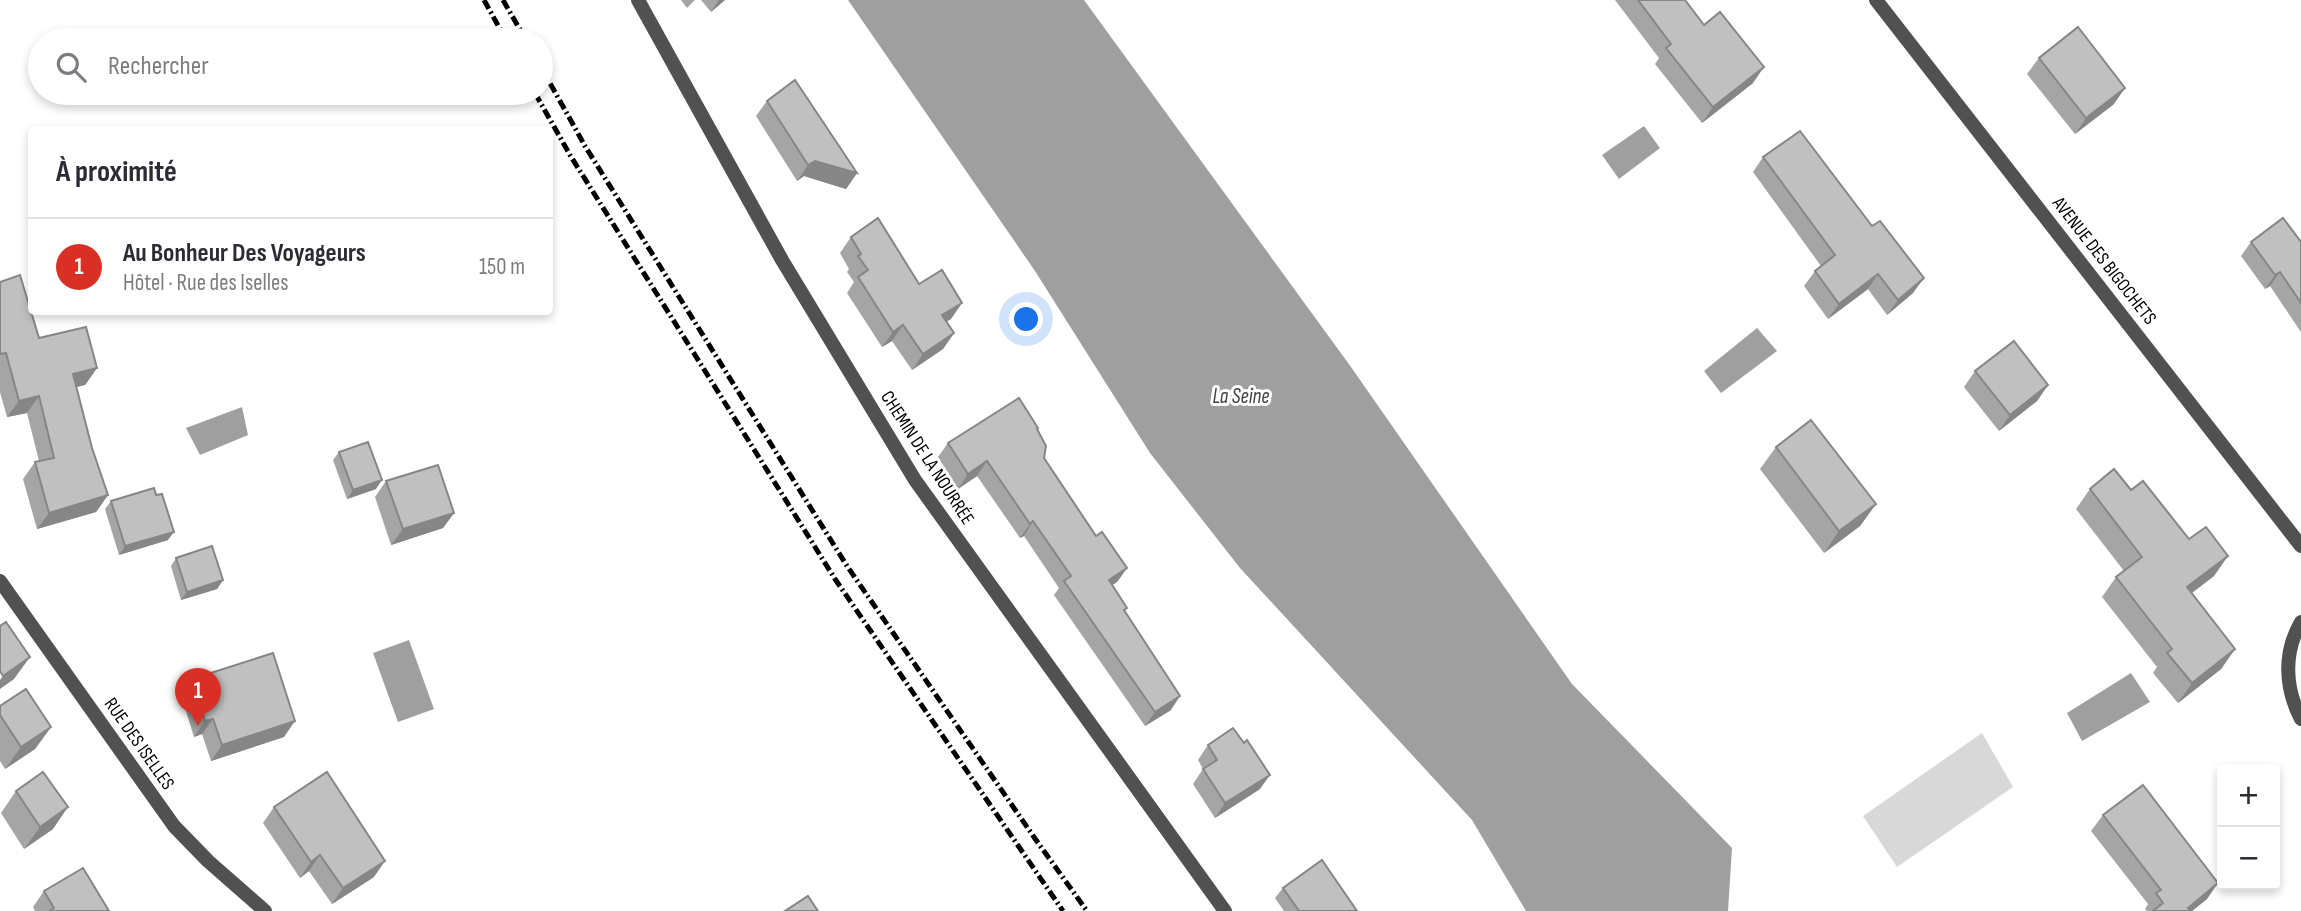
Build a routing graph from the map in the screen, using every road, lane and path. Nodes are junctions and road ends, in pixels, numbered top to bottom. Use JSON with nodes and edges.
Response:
{"nodes":[{"id":1,"x":638,"y":0,"type":"edge"},
{"id":2,"x":1876,"y":0,"type":"edge"},
{"id":3,"x":2301,"y":546,"type":"edge"},
{"id":4,"x":0,"y":581,"type":"edge"},
{"id":5,"x":2301,"y":622,"type":"edge"},
{"id":6,"x":2301,"y":719,"type":"edge"},
{"id":7,"x":265,"y":911,"type":"edge"},
{"id":8,"x":1225,"y":911,"type":"edge"}],
"edges":[{"from":1,"to":8,"type":"street","name":"CHEMIN DE LA NOURRÉE"},
{"from":2,"to":3,"type":"street","name":"AVENUE DES BIGOCHETS"},
{"from":4,"to":7,"type":"street","name":"RUE DES ISELLES"},
{"from":5,"to":6,"type":"street"}]}
